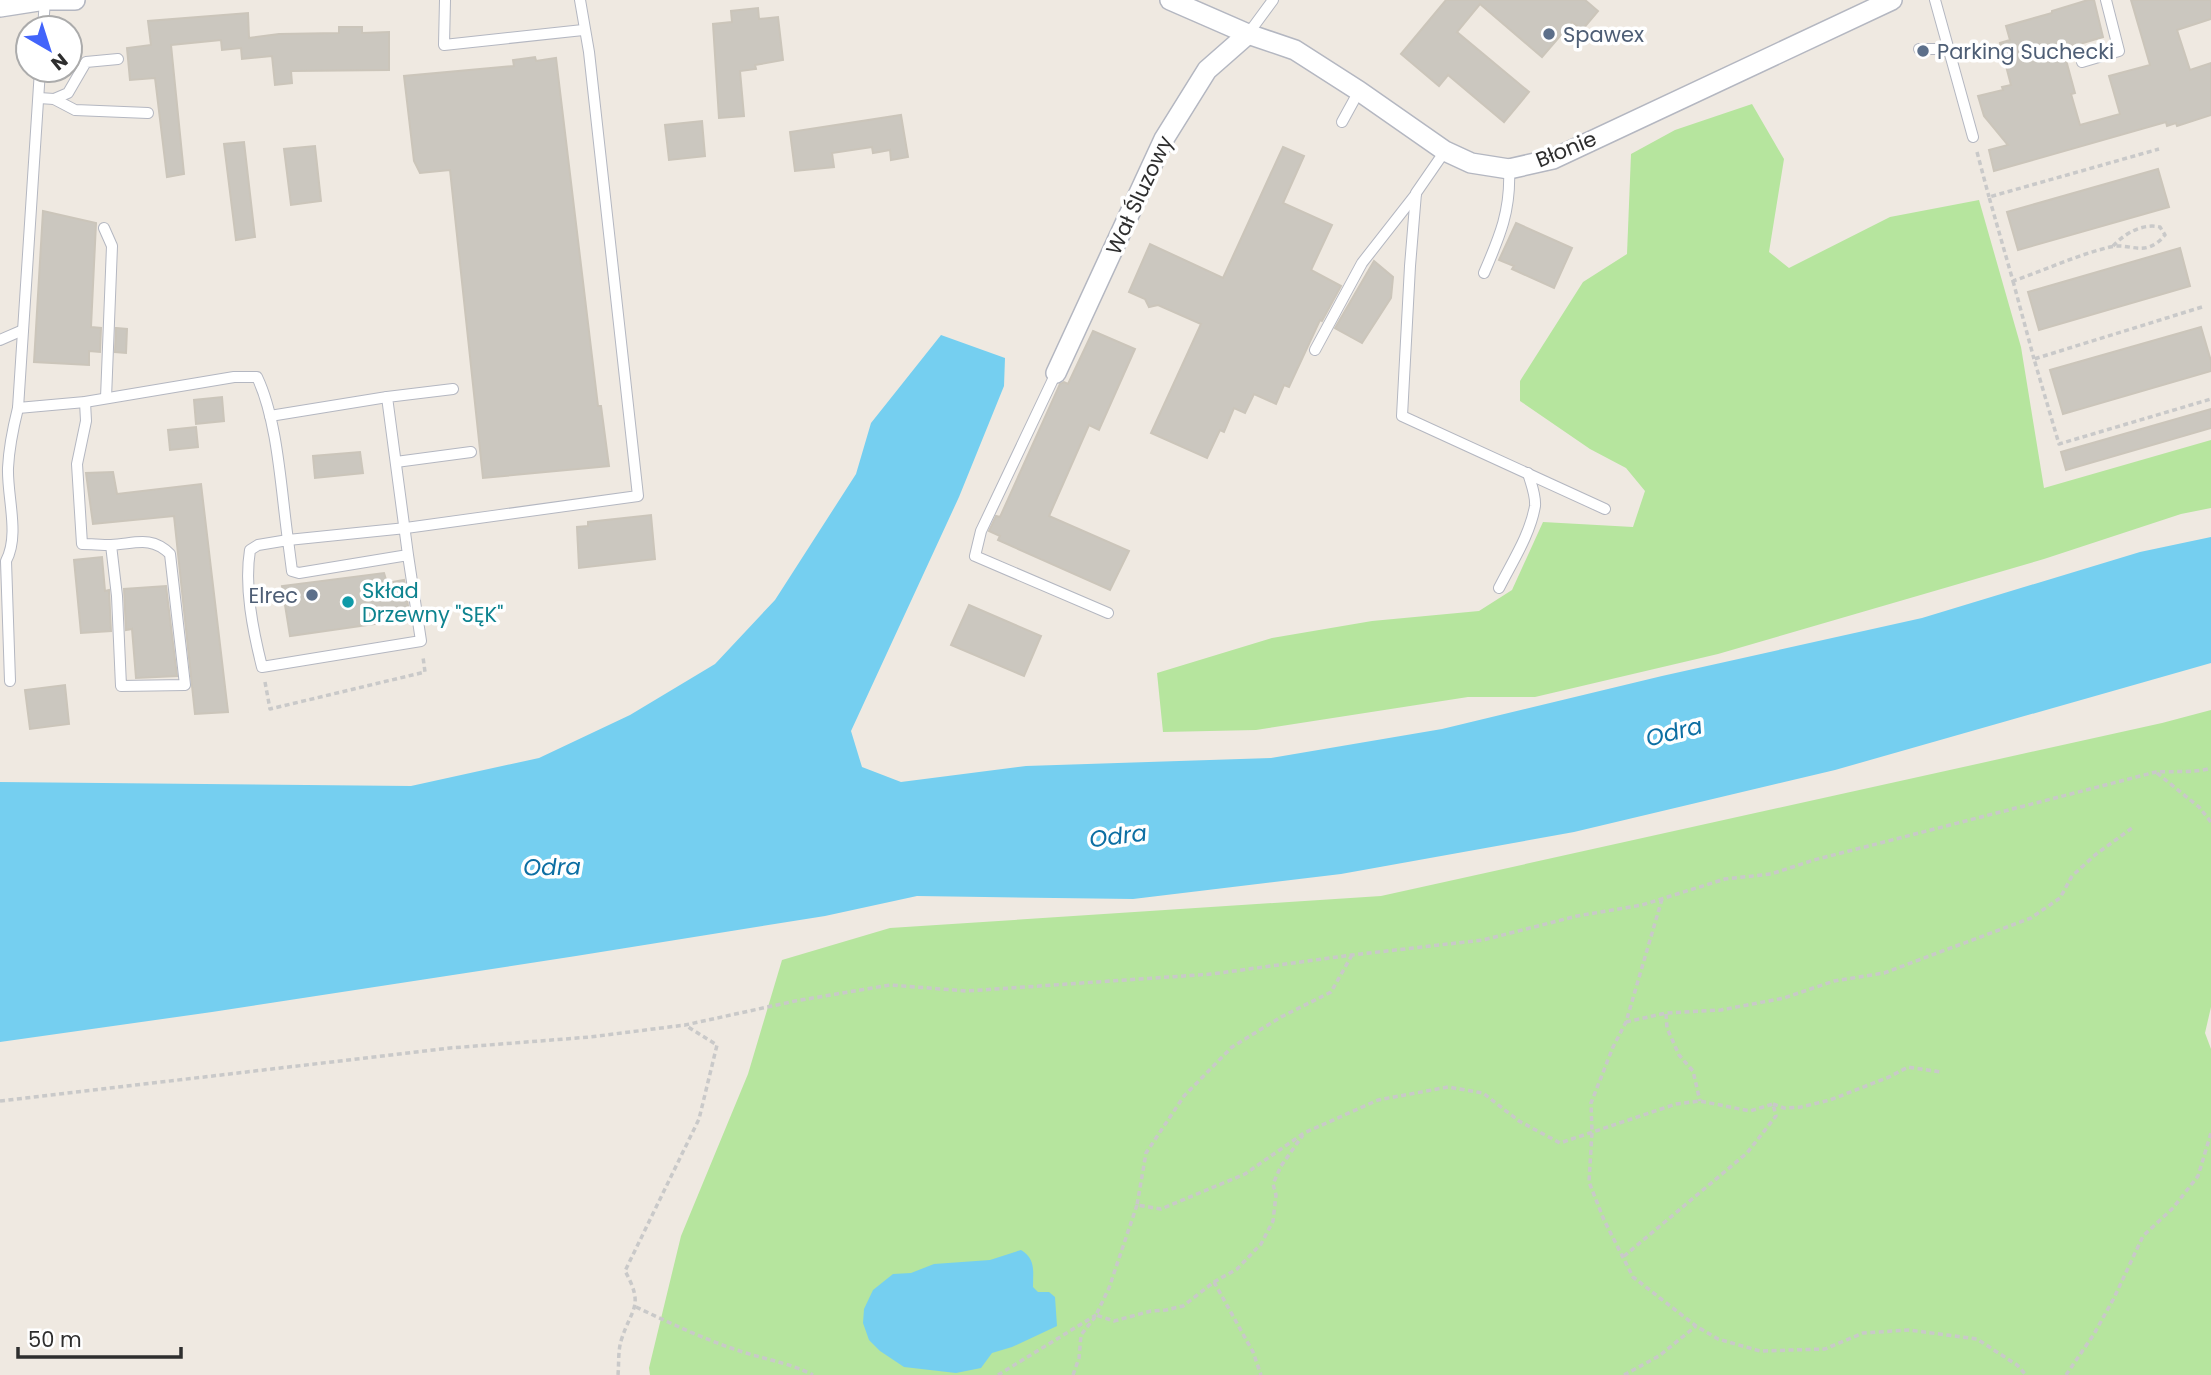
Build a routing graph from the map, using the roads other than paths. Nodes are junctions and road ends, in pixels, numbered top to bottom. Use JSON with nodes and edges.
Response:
{"nodes":[{"id":1,"x":45,"y":0,"type":"edge"},
{"id":2,"x":75,"y":0,"type":"edge"},
{"id":3,"x":445,"y":0,"type":"edge"},
{"id":4,"x":580,"y":0,"type":"edge"},
{"id":5,"x":1170,"y":0,"type":"edge"},
{"id":6,"x":1273,"y":0,"type":"edge"},
{"id":7,"x":1892,"y":0,"type":"edge"},
{"id":8,"x":1935,"y":0,"type":"edge"},
{"id":9,"x":2106,"y":0,"type":"edge"},
{"id":10,"x":0,"y":7,"type":"edge"},
{"id":11,"x":583,"y":30,"type":"junction"},
{"id":12,"x":1248,"y":34,"type":"junction"},
{"id":13,"x":1919,"y":48,"type":"dead end"},
{"id":14,"x":1948,"y":49,"type":"junction"},
{"id":15,"x":118,"y":59,"type":"dead end"},
{"id":16,"x":2082,"y":62,"type":"dead end"},
{"id":17,"x":40,"y":84,"type":"edge"},
{"id":18,"x":1359,"y":91,"type":"junction"},
{"id":19,"x":39,"y":98,"type":"junction"},
{"id":20,"x":54,"y":99,"type":"junction"},
{"id":21,"x":148,"y":113,"type":"dead end"},
{"id":22,"x":1342,"y":122,"type":"dead end"},
{"id":23,"x":1973,"y":137,"type":"road end"},
{"id":24,"x":1445,"y":151,"type":"junction"},
{"id":25,"x":1509,"y":169,"type":"junction"},
{"id":26,"x":1416,"y":193,"type":"junction"},
{"id":27,"x":104,"y":228,"type":"dead end"},
{"id":28,"x":1484,"y":273,"type":"dead end"},
{"id":29,"x":23,"y":330,"type":"junction"},
{"id":30,"x":0,"y":340,"type":"edge"},
{"id":31,"x":1315,"y":350,"type":"dead end"},
{"id":32,"x":1056,"y":373,"type":"joint"},
{"id":33,"x":453,"y":389,"type":"dead end"},
{"id":34,"x":387,"y":397,"type":"junction"},
{"id":35,"x":106,"y":398,"type":"junction"},
{"id":36,"x":85,"y":402,"type":"junction"},
{"id":37,"x":18,"y":408,"type":"junction"},
{"id":38,"x":270,"y":416,"type":"junction"},
{"id":39,"x":471,"y":452,"type":"dead end"},
{"id":40,"x":396,"y":462,"type":"junction"},
{"id":41,"x":4,"y":472,"type":"edge"},
{"id":42,"x":1528,"y":473,"type":"junction"},
{"id":43,"x":1605,"y":509,"type":"dead end"},
{"id":44,"x":406,"y":528,"type":"junction"},
{"id":45,"x":288,"y":540,"type":"junction"},
{"id":46,"x":111,"y":545,"type":"junction"},
{"id":47,"x":408,"y":555,"type":"junction"},
{"id":48,"x":1499,"y":588,"type":"dead end"},
{"id":49,"x":1108,"y":613,"type":"dead end"},
{"id":50,"x":10,"y":681,"type":"dead end"}],
"edges":[{"from":1,"to":2,"type":"street"},
{"from":1,"to":10,"type":"street"},
{"from":3,"to":11,"type":"lane"},
{"from":4,"to":11,"type":"lane"},
{"from":5,"to":12,"type":"street","name":"Błonie"},
{"from":6,"to":12,"type":"lane"},
{"from":7,"to":25,"type":"street","name":"Błonie"},
{"from":8,"to":14,"type":"lane"},
{"from":9,"to":16,"type":"lane"},
{"from":11,"to":44,"type":"lane"},
{"from":12,"to":18,"type":"street","name":"Błonie"},
{"from":12,"to":32,"type":"street","name":"Wał Śluzowy"},
{"from":13,"to":14,"type":"lane"},
{"from":14,"to":23,"type":"lane"},
{"from":15,"to":20,"type":"lane"},
{"from":17,"to":19,"type":"lane"},
{"from":18,"to":22,"type":"lane"},
{"from":18,"to":24,"type":"street","name":"Błonie"},
{"from":19,"to":20,"type":"lane"},
{"from":19,"to":29,"type":"lane"},
{"from":20,"to":21,"type":"lane"},
{"from":24,"to":25,"type":"street","name":"Błonie"},
{"from":24,"to":26,"type":"lane"},
{"from":25,"to":28,"type":"lane"},
{"from":26,"to":31,"type":"lane"},
{"from":26,"to":42,"type":"lane"},
{"from":27,"to":35,"type":"lane"},
{"from":29,"to":30,"type":"lane"},
{"from":29,"to":37,"type":"lane"},
{"from":32,"to":49,"type":"lane"},
{"from":33,"to":34,"type":"lane"},
{"from":34,"to":38,"type":"lane"},
{"from":34,"to":40,"type":"lane"},
{"from":35,"to":36,"type":"lane"},
{"from":35,"to":38,"type":"lane"},
{"from":36,"to":37,"type":"lane"},
{"from":36,"to":46,"type":"lane"},
{"from":37,"to":41,"type":"lane"},
{"from":38,"to":45,"type":"lane"},
{"from":39,"to":40,"type":"lane"},
{"from":40,"to":44,"type":"lane"},
{"from":41,"to":50,"type":"lane"},
{"from":42,"to":43,"type":"lane"},
{"from":42,"to":48,"type":"lane"},
{"from":44,"to":45,"type":"lane"},
{"from":44,"to":47,"type":"lane"},
{"from":45,"to":47,"type":"lane"},
{"from":45,"to":47,"type":"lane"},
{"from":46,"to":46,"type":"lane"}]}
